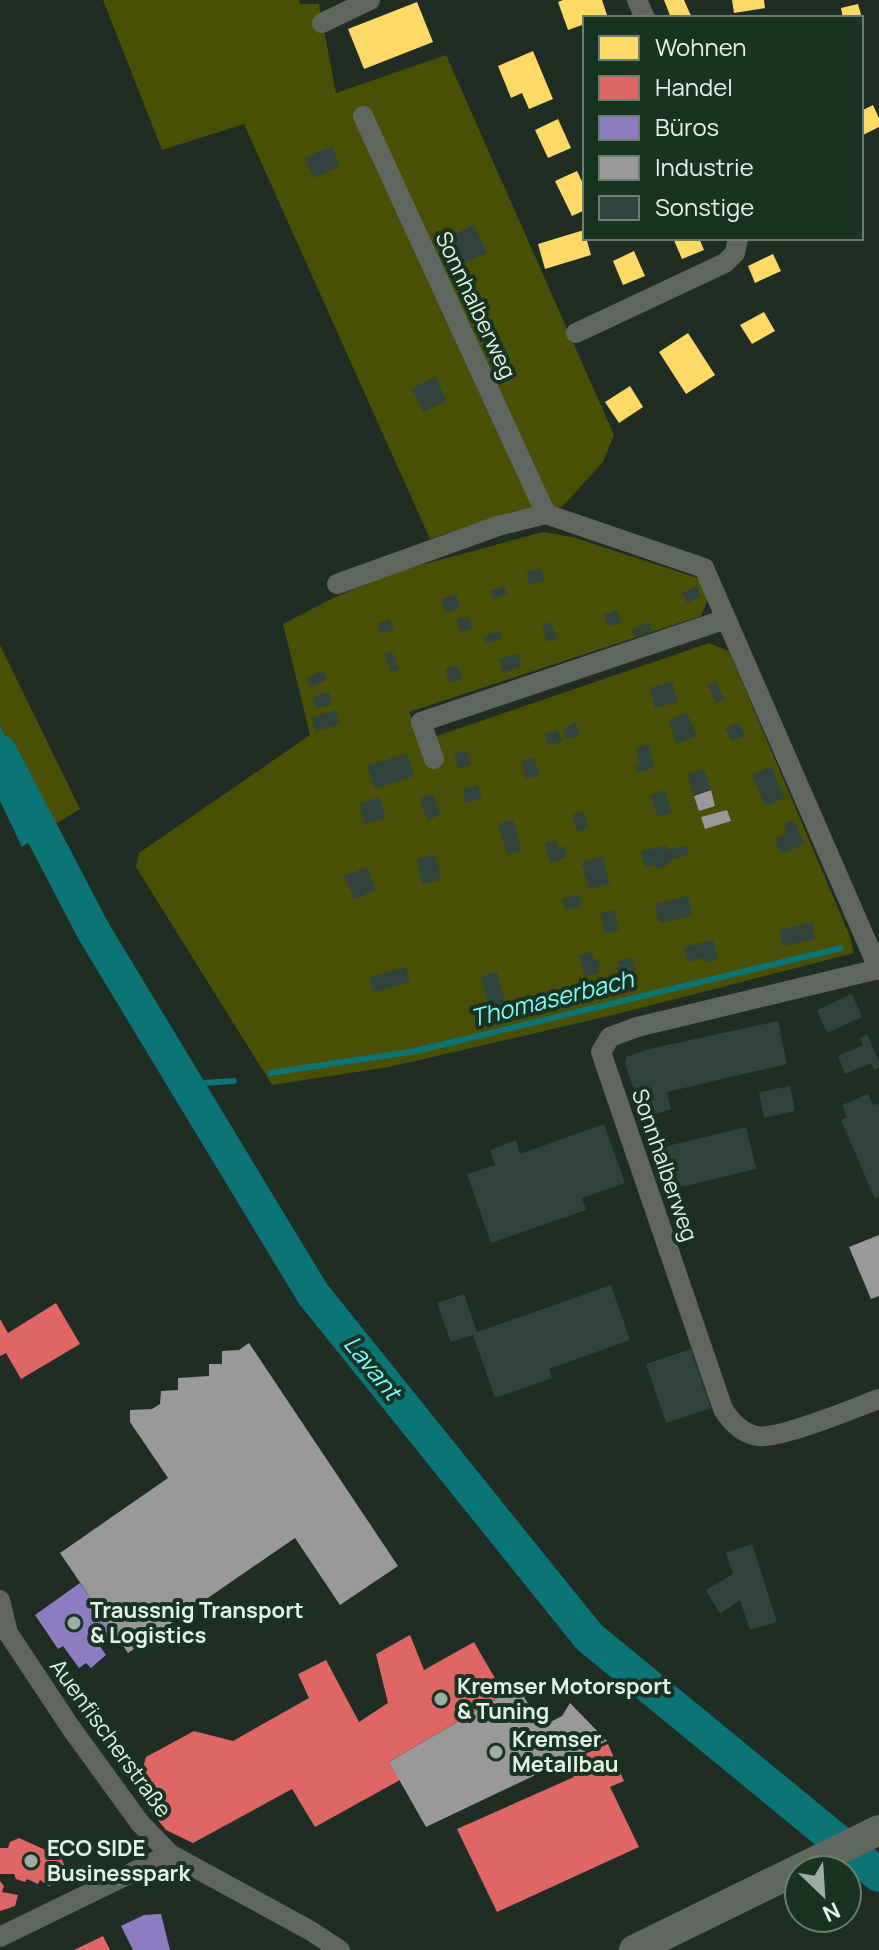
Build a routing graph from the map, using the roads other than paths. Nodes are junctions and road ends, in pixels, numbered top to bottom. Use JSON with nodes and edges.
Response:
{"nodes":[{"id":1,"x":370,"y":0,"type":"edge"},
{"id":2,"x":322,"y":23,"type":"dead end"},
{"id":3,"x":363,"y":116,"type":"dead end"},
{"id":4,"x":738,"y":240,"type":"edge"},
{"id":5,"x":576,"y":333,"type":"dead end"},
{"id":6,"x":546,"y":514,"type":"junction"},
{"id":7,"x":337,"y":584,"type":"dead end"},
{"id":8,"x":726,"y":619,"type":"junction"},
{"id":9,"x":434,"y":759,"type":"dead end"},
{"id":10,"x":879,"y":969,"type":"edge"},
{"id":11,"x":879,"y":1399,"type":"edge"},
{"id":12,"x":0,"y":1600,"type":"edge"},
{"id":13,"x":879,"y":1830,"type":"edge"},
{"id":14,"x":170,"y":1854,"type":"junction"},
{"id":15,"x":0,"y":1937,"type":"edge"},
{"id":16,"x":340,"y":1950,"type":"edge"},
{"id":17,"x":634,"y":1950,"type":"edge"}],
"edges":[{"from":1,"to":2,"type":"street"},
{"from":3,"to":6,"type":"street","name":"Sonnhalberweg"},
{"from":4,"to":5,"type":"street"},
{"from":6,"to":7,"type":"street"},
{"from":6,"to":8,"type":"street","name":"Sonnhalberweg"},
{"from":8,"to":9,"type":"street"},
{"from":8,"to":10,"type":"street","name":"Sonnhalberweg"},
{"from":10,"to":11,"type":"street","name":"Sonnhalberweg"},
{"from":12,"to":14,"type":"street","name":"Auenfischerstraße"},
{"from":13,"to":17,"type":"main road"},
{"from":14,"to":15,"type":"street"},
{"from":14,"to":16,"type":"street","name":"Auenfischerstraße"}]}
